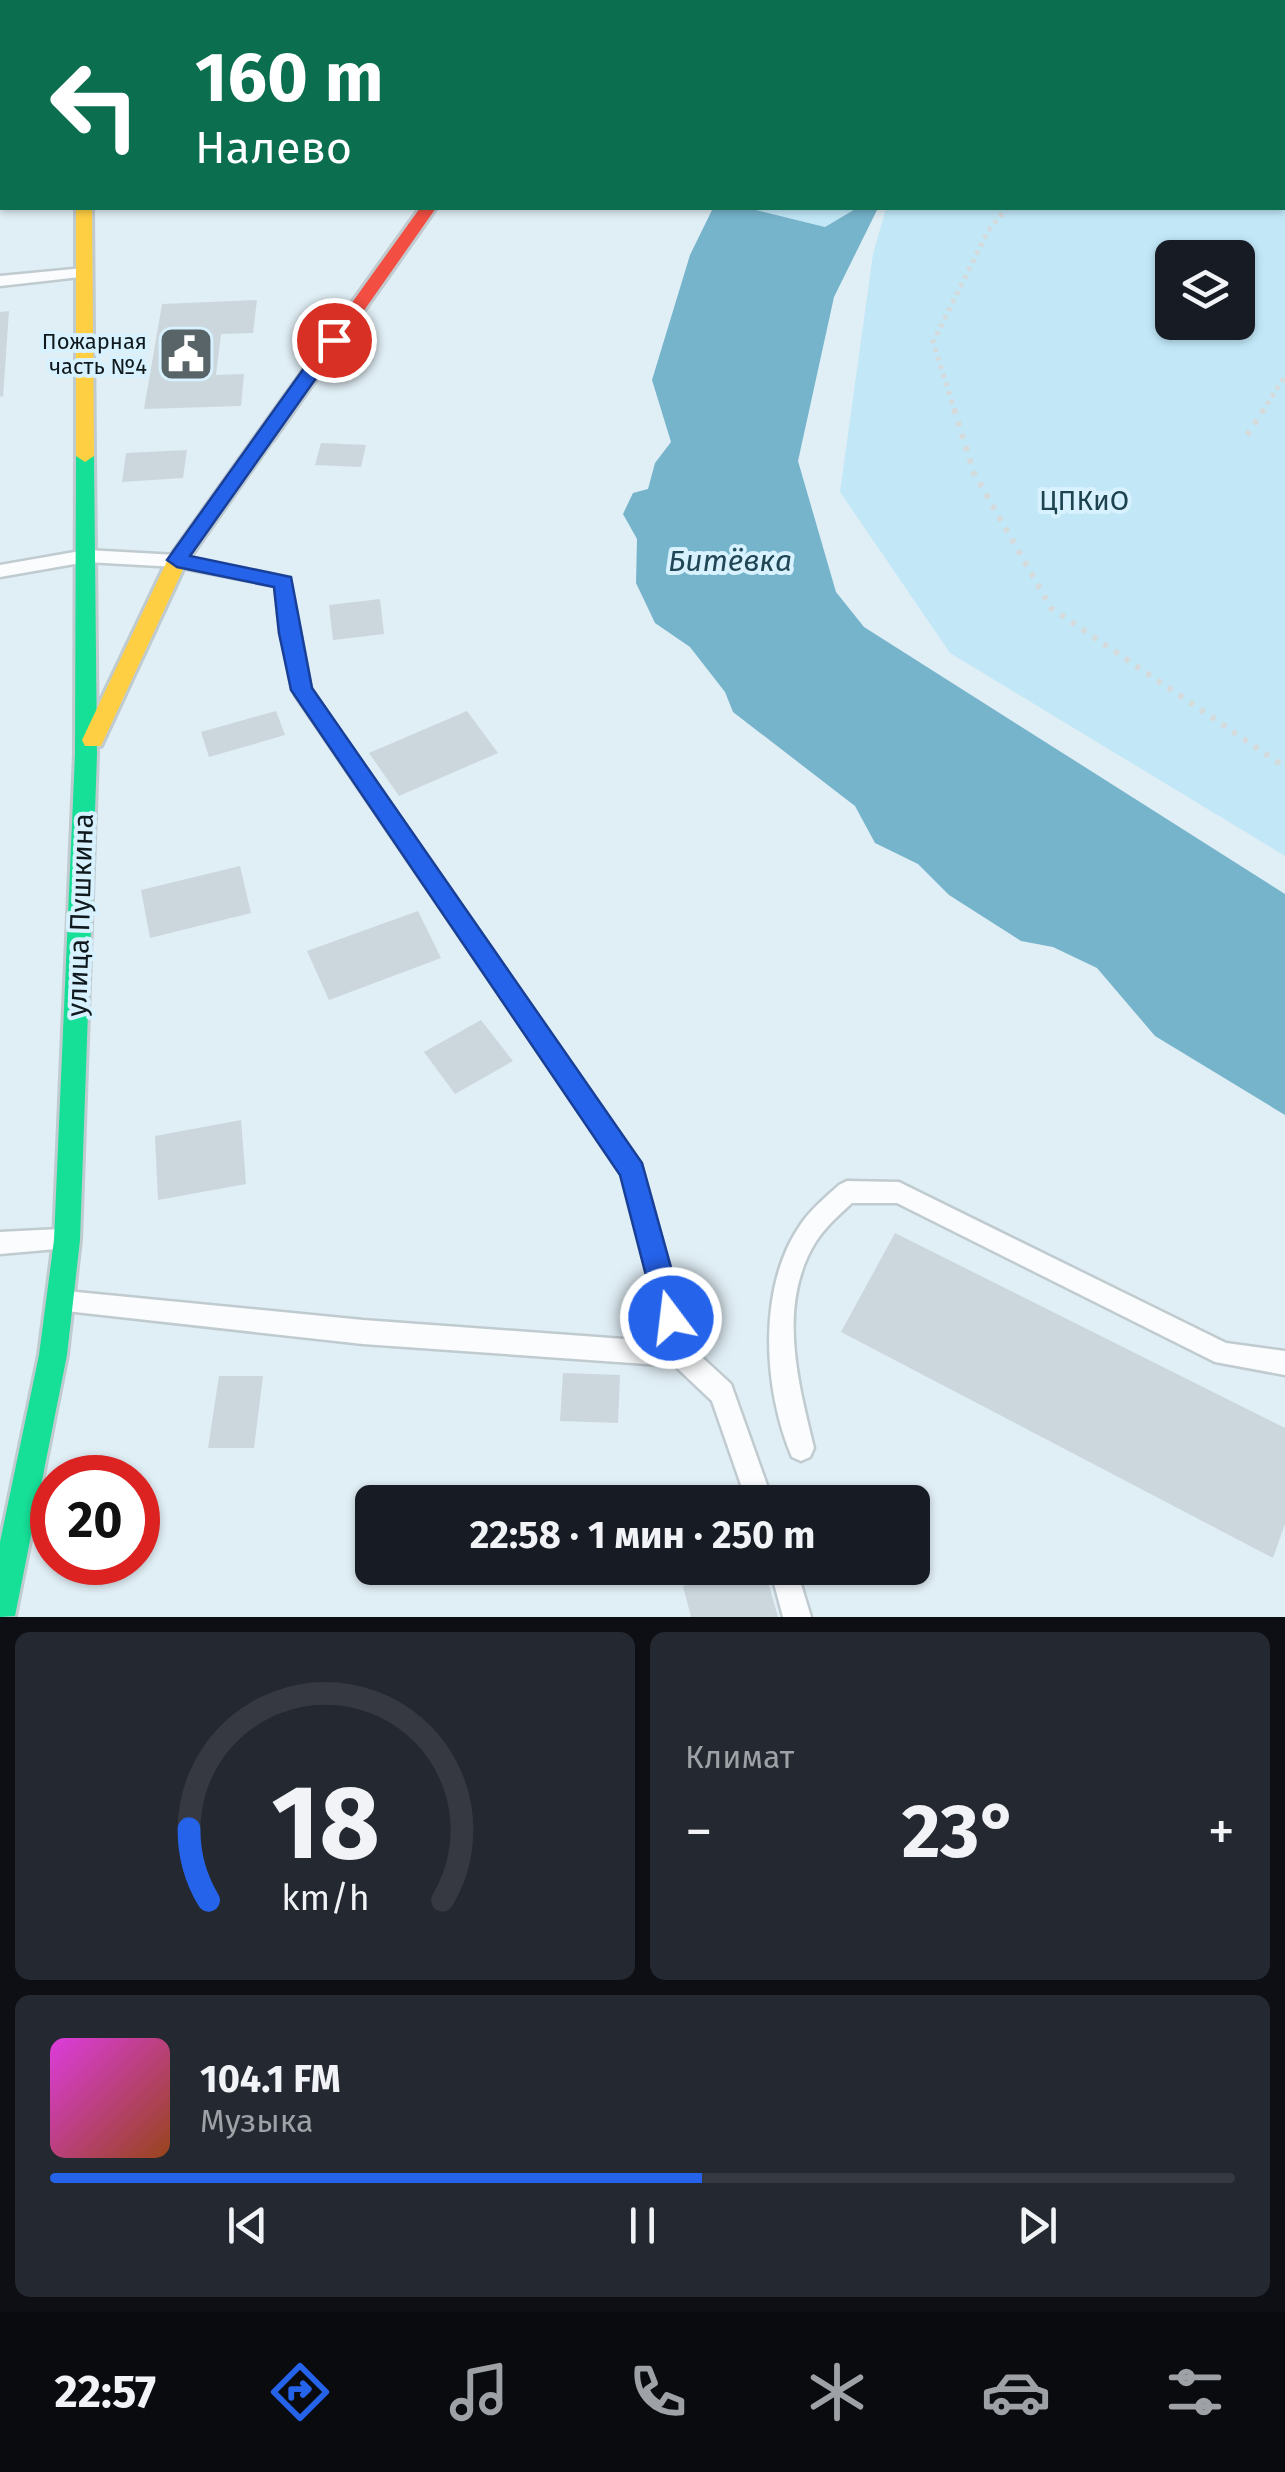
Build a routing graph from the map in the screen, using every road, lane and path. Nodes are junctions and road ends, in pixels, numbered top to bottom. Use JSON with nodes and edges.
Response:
{"nodes":[{"id":1,"x":84,"y":210,"type":"edge"},
{"id":2,"x":427,"y":210,"type":"edge"},
{"id":3,"x":1005,"y":210,"type":"edge"},
{"id":4,"x":84,"y":273,"type":"junction"},
{"id":5,"x":0,"y":281,"type":"edge"},
{"id":6,"x":1285,"y":376,"type":"edge"},
{"id":7,"x":1247,"y":435,"type":"dead end"},
{"id":8,"x":86,"y":556,"type":"junction"},
{"id":9,"x":177,"y":560,"type":"junction"},
{"id":10,"x":0,"y":570,"type":"edge"},
{"id":11,"x":86,"y":754,"type":"junction"},
{"id":12,"x":1285,"y":767,"type":"edge"},
{"id":13,"x":67,"y":1240,"type":"junction"},
{"id":14,"x":0,"y":1243,"type":"edge"},
{"id":15,"x":60,"y":1301,"type":"junction"},
{"id":16,"x":681,"y":1355,"type":"junction"},
{"id":17,"x":1285,"y":1362,"type":"edge"},
{"id":18,"x":801,"y":1448,"type":"dead end"},
{"id":19,"x":754,"y":1485,"type":"edge"},
{"id":20,"x":788,"y":1585,"type":"edge"},
{"id":21,"x":0,"y":1616,"type":"edge"},
{"id":22,"x":798,"y":1617,"type":"edge"}],
"edges":[{"from":1,"to":4,"type":"main road","name":"улица Пушкина"},
{"from":2,"to":9,"type":"main road"},
{"from":3,"to":12,"type":"path"},
{"from":4,"to":5,"type":"lane"},
{"from":4,"to":8,"type":"main road","name":"улица Пушкина"},
{"from":6,"to":7,"type":"path"},
{"from":8,"to":9,"type":"lane"},
{"from":8,"to":10,"type":"lane"},
{"from":8,"to":11,"type":"main road","name":"улица Пушкина"},
{"from":9,"to":11,"type":"main road"},
{"from":9,"to":16,"type":"lane"},
{"from":11,"to":13,"type":"main road","name":"улица Пушкина"},
{"from":13,"to":14,"type":"lane"},
{"from":13,"to":15,"type":"main road","name":"улица Пушкина"},
{"from":15,"to":16,"type":"lane"},
{"from":15,"to":21,"type":"main road","name":"улица Пушкина"},
{"from":16,"to":19,"type":"lane"},
{"from":17,"to":18,"type":"lane"},
{"from":20,"to":22,"type":"lane"}]}
